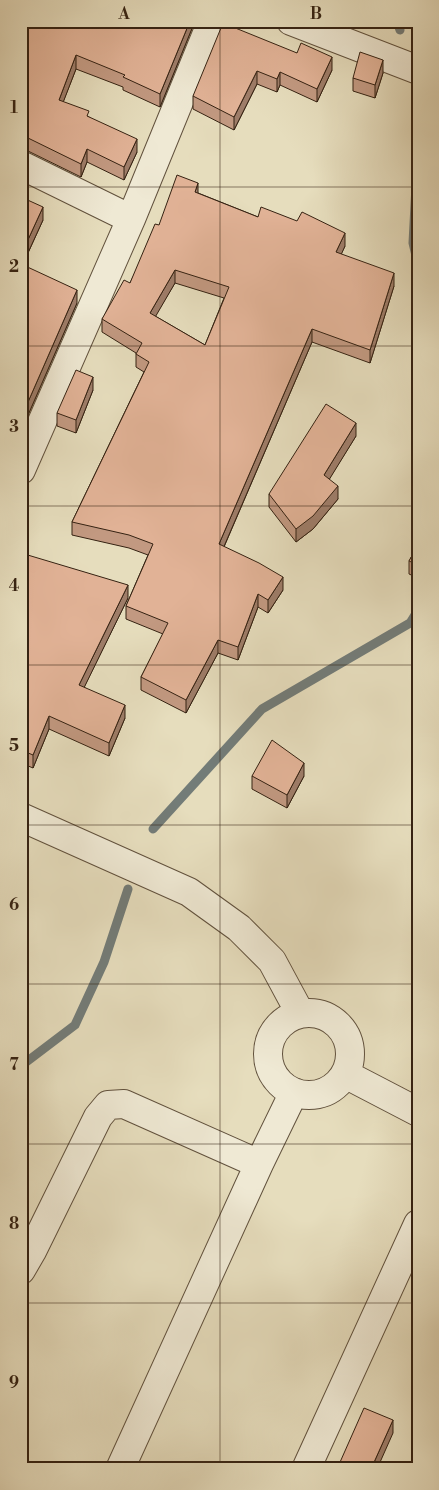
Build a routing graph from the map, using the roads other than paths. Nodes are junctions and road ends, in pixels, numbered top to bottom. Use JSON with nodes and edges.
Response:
{"nodes":[{"id":1,"x":212,"y":21,"type":"edge"},
{"id":2,"x":291,"y":21,"type":"edge"},
{"id":3,"x":418,"y":70,"type":"edge"},
{"id":4,"x":21,"y":165,"type":"edge"},
{"id":5,"x":131,"y":219,"type":"junction"},
{"id":6,"x":21,"y":470,"type":"edge"},
{"id":7,"x":21,"y":818,"type":"edge"},
{"id":8,"x":300,"y":1013,"type":"junction"},
{"id":9,"x":345,"y":1074,"type":"junction"},
{"id":10,"x":294,"y":1092,"type":"junction"},
{"id":11,"x":418,"y":1112,"type":"edge"},
{"id":12,"x":259,"y":1164,"type":"junction"},
{"id":13,"x":418,"y":1224,"type":"edge"},
{"id":14,"x":21,"y":1270,"type":"edge"},
{"id":15,"x":120,"y":1469,"type":"edge"},
{"id":16,"x":306,"y":1469,"type":"edge"}],
"edges":[{"from":1,"to":5,"type":"street"},
{"from":2,"to":3,"type":"street"},
{"from":4,"to":5,"type":"street"},
{"from":5,"to":6,"type":"street"},
{"from":7,"to":8,"type":"street"},
{"from":8,"to":9,"type":"street"},
{"from":8,"to":10,"type":"street"},
{"from":9,"to":10,"type":"street"},
{"from":9,"to":11,"type":"street"},
{"from":10,"to":12,"type":"street"},
{"from":12,"to":14,"type":"street"},
{"from":12,"to":15,"type":"street"},
{"from":13,"to":16,"type":"street"}]}
